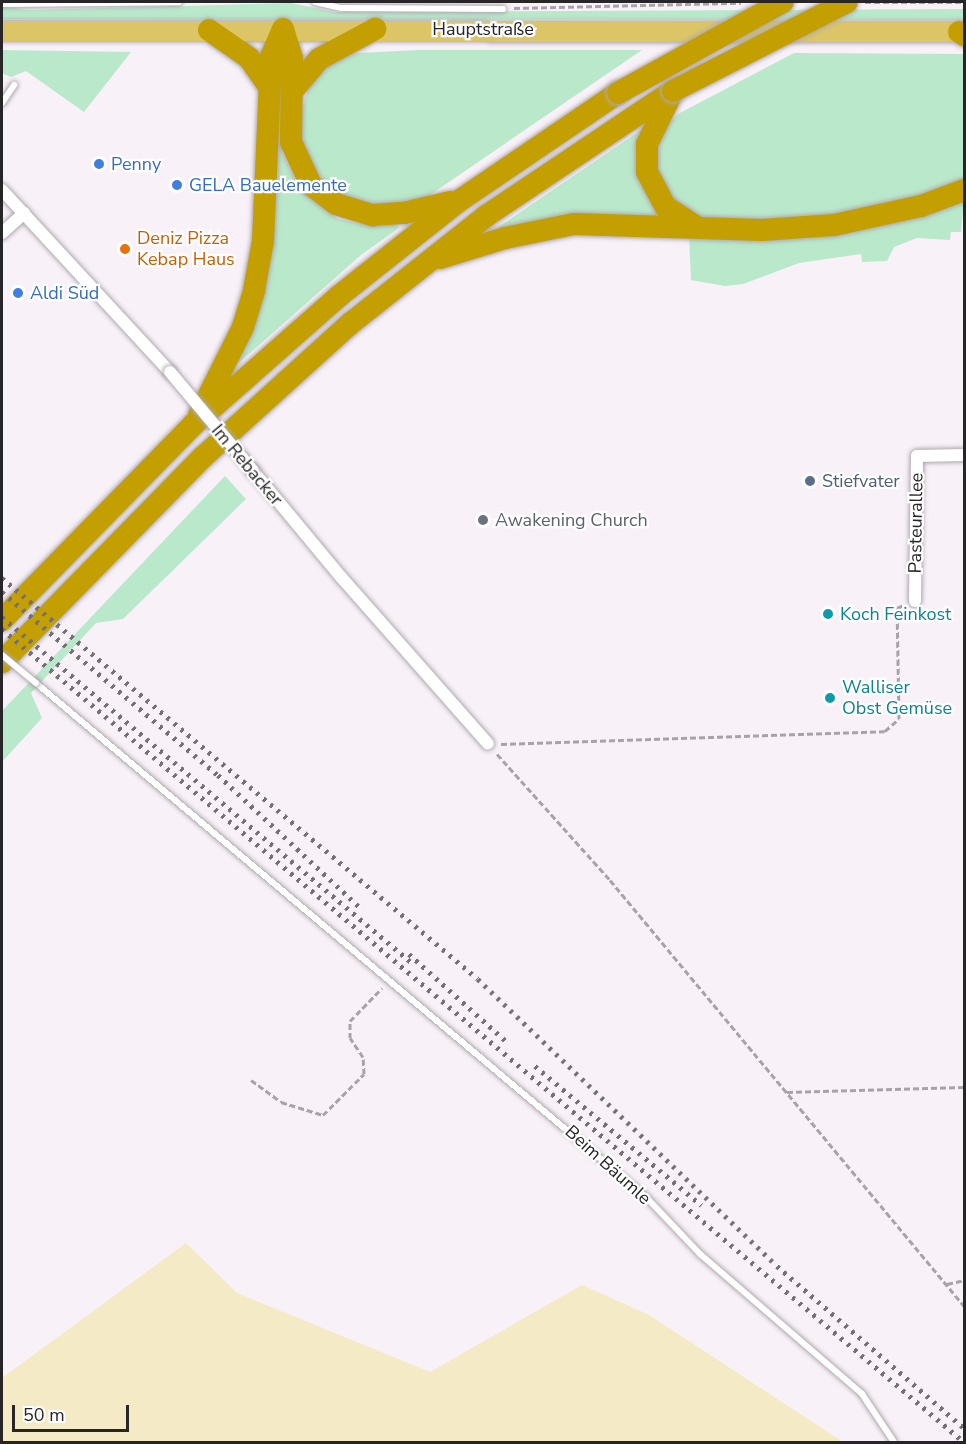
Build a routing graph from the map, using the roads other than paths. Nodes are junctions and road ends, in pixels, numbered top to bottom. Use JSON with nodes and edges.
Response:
{"nodes":[{"id":1,"x":179,"y":2,"type":"edge"},
{"id":2,"x":315,"y":2,"type":"edge"},
{"id":3,"x":783,"y":2,"type":"edge"},
{"id":4,"x":847,"y":2,"type":"edge"},
{"id":5,"x":2,"y":4,"type":"edge"},
{"id":6,"x":503,"y":9,"type":"road end"},
{"id":7,"x":283,"y":29,"type":"junction"},
{"id":8,"x":375,"y":29,"type":"junction"},
{"id":9,"x":209,"y":30,"type":"junction"},
{"id":10,"x":2,"y":32,"type":"edge"},
{"id":11,"x":963,"y":33,"type":"edge"},
{"id":12,"x":14,"y":86,"type":"dead end"},
{"id":13,"x":269,"y":87,"type":"junction"},
{"id":14,"x":294,"y":88,"type":"junction"},
{"id":15,"x":672,"y":91,"type":"junction"},
{"id":16,"x":2,"y":103,"type":"edge"},
{"id":17,"x":964,"y":189,"type":"edge"},
{"id":18,"x":2,"y":190,"type":"edge"},
{"id":19,"x":459,"y":201,"type":"junction"},
{"id":20,"x":24,"y":213,"type":"junction"},
{"id":21,"x":695,"y":225,"type":"junction"},
{"id":22,"x":2,"y":233,"type":"edge"},
{"id":23,"x":427,"y":262,"type":"junction"},
{"id":24,"x":194,"y":424,"type":"junction"},
{"id":25,"x":964,"y":455,"type":"edge"},
{"id":26,"x":915,"y":601,"type":"road end"},
{"id":27,"x":2,"y":620,"type":"edge"},
{"id":28,"x":2,"y":654,"type":"edge"},
{"id":29,"x":2,"y":662,"type":"edge"},
{"id":30,"x":488,"y":744,"type":"road end"},
{"id":31,"x":894,"y":1443,"type":"edge"}],
"edges":[{"from":1,"to":5,"type":"lane"},
{"from":2,"to":6,"type":"lane"},
{"from":3,"to":19,"type":"highway","bridge":true},
{"from":4,"to":15,"type":"highway","bridge":true},
{"from":7,"to":8,"type":"main road","name":"Hauptstraße"},
{"from":7,"to":9,"type":"main road","name":"Hauptstraße"},
{"from":7,"to":13,"type":"highway"},
{"from":7,"to":14,"type":"highway"},
{"from":8,"to":11,"type":"main road","name":"Hauptstraße"},
{"from":8,"to":14,"type":"highway"},
{"from":9,"to":10,"type":"main road","name":"Hauptstraße"},
{"from":9,"to":13,"type":"highway"},
{"from":12,"to":16,"type":"lane"},
{"from":13,"to":24,"type":"highway"},
{"from":14,"to":19,"type":"highway"},
{"from":15,"to":21,"type":"highway"},
{"from":15,"to":23,"type":"highway"},
{"from":17,"to":21,"type":"highway"},
{"from":18,"to":20,"type":"street","name":"Im Rebacker"},
{"from":19,"to":24,"type":"highway"},
{"from":20,"to":22,"type":"street"},
{"from":20,"to":30,"type":"street","name":"Im Rebacker","bridge":true},
{"from":21,"to":23,"type":"highway"},
{"from":23,"to":29,"type":"highway"},
{"from":24,"to":27,"type":"highway"},
{"from":25,"to":26,"type":"street","name":"Pasteurallee"},
{"from":28,"to":31,"type":"lane","name":"Beim Bäumle","bridge":true}]}
